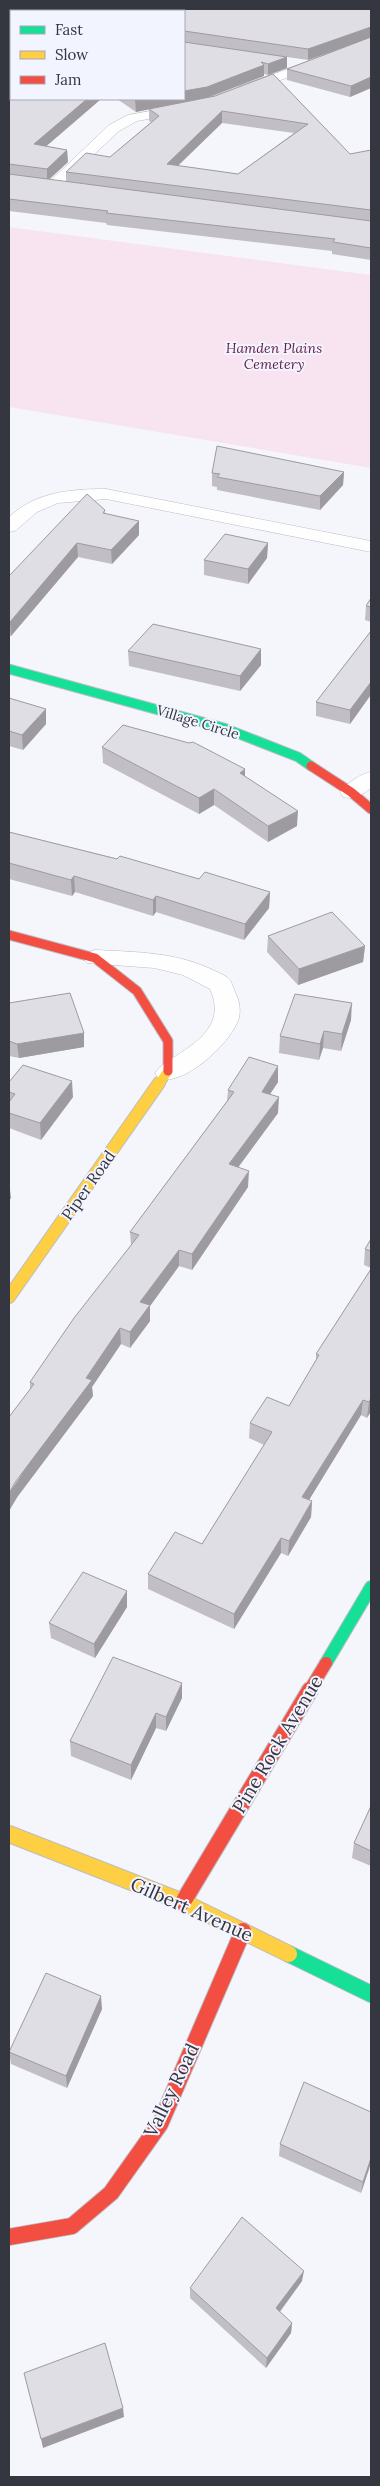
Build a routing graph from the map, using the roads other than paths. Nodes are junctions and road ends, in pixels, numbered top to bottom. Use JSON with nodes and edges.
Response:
{"nodes":[{"id":1,"x":371,"y":42,"type":"edge"},
{"id":2,"x":281,"y":61,"type":"edge"},
{"id":3,"x":309,"y":65,"type":"junction"},
{"id":4,"x":234,"y":93,"type":"edge"},
{"id":5,"x":200,"y":105,"type":"edge"},
{"id":6,"x":34,"y":185,"type":"edge"},
{"id":7,"x":51,"y":187,"type":"junction"},
{"id":8,"x":71,"y":190,"type":"edge"},
{"id":9,"x":9,"y":527,"type":"edge"},
{"id":10,"x":371,"y":547,"type":"edge"},
{"id":11,"x":9,"y":669,"type":"edge"},
{"id":12,"x":371,"y":778,"type":"edge"},
{"id":13,"x":351,"y":792,"type":"junction"},
{"id":14,"x":371,"y":809,"type":"edge"},
{"id":15,"x":9,"y":935,"type":"edge"},
{"id":16,"x":95,"y":958,"type":"junction"},
{"id":17,"x":168,"y":1073,"type":"junction"},
{"id":18,"x":9,"y":1297,"type":"edge"},
{"id":19,"x":371,"y":1587,"type":"edge"},
{"id":20,"x":9,"y":1834,"type":"edge"},
{"id":21,"x":183,"y":1902,"type":"junction"},
{"id":22,"x":243,"y":1931,"type":"junction"},
{"id":23,"x":371,"y":1994,"type":"edge"},
{"id":24,"x":9,"y":2237,"type":"edge"}],
"edges":[{"from":1,"to":3,"type":"street"},
{"from":2,"to":3,"type":"street"},
{"from":3,"to":4,"type":"street"},
{"from":5,"to":7,"type":"street"},
{"from":6,"to":7,"type":"street"},
{"from":7,"to":8,"type":"street"},
{"from":9,"to":10,"type":"street"},
{"from":11,"to":13,"type":"street","name":"Village Circle"},
{"from":12,"to":13,"type":"street"},
{"from":13,"to":14,"type":"street","name":"Village Circle"},
{"from":15,"to":16,"type":"street","name":"Piper Road"},
{"from":16,"to":17,"type":"street","name":"Piper Road"},
{"from":16,"to":17,"type":"street","name":"Piper Road"},
{"from":17,"to":18,"type":"street","name":"Piper Road"},
{"from":19,"to":21,"type":"street","name":"Pine Rock Avenue"},
{"from":20,"to":21,"type":"street","name":"Gilbert Avenue"},
{"from":21,"to":22,"type":"street","name":"Gilbert Avenue"},
{"from":22,"to":23,"type":"street","name":"Gilbert Avenue"},
{"from":22,"to":24,"type":"street","name":"Valley Road"}]}
